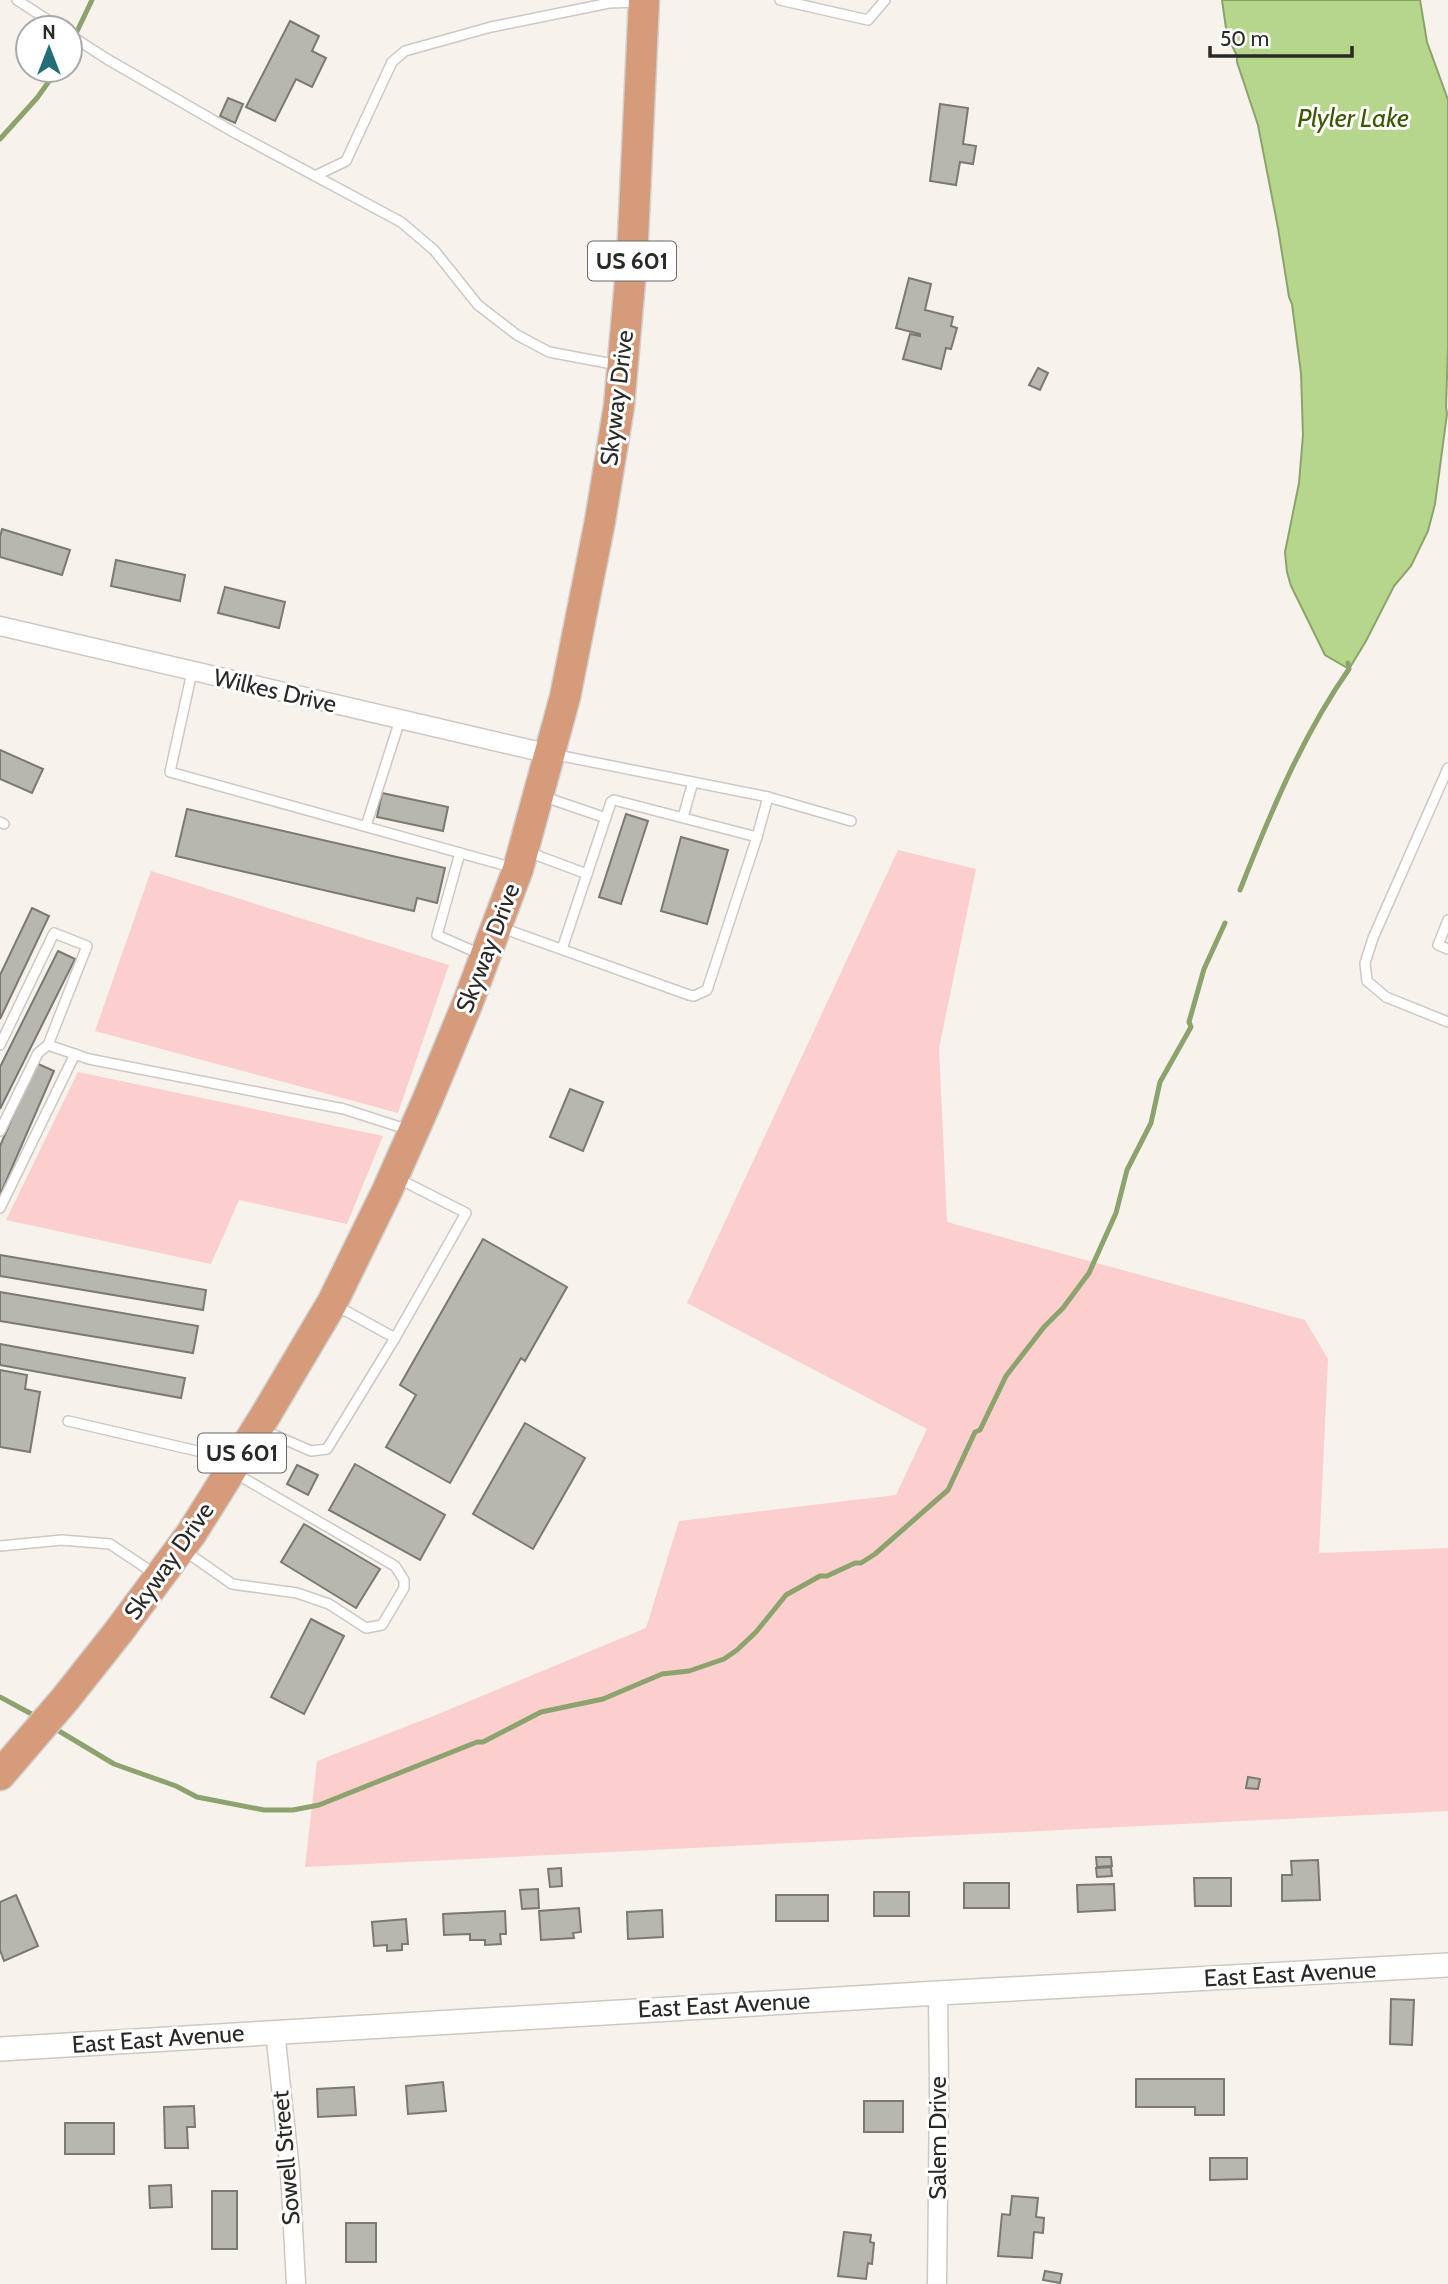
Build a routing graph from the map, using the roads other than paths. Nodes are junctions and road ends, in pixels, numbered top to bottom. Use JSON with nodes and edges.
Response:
{"nodes":[{"id":1,"x":17,"y":0,"type":"edge"},
{"id":2,"x":780,"y":0,"type":"edge"},
{"id":3,"x":885,"y":0,"type":"edge"},
{"id":4,"x":643,"y":1,"type":"edge"},
{"id":5,"x":38,"y":14,"type":"edge"},
{"id":6,"x":84,"y":44,"type":"edge"},
{"id":7,"x":314,"y":176,"type":"junction"},
{"id":8,"x":623,"y":366,"type":"junction"},
{"id":9,"x":0,"y":626,"type":"edge"},
{"id":10,"x":192,"y":672,"type":"junction"},
{"id":11,"x":400,"y":720,"type":"junction"},
{"id":12,"x":550,"y":754,"type":"junction"},
{"id":13,"x":1448,"y":768,"type":"edge"},
{"id":14,"x":693,"y":782,"type":"junction"},
{"id":15,"x":540,"y":795,"type":"junction"},
{"id":16,"x":768,"y":797,"type":"junction"},
{"id":17,"x":683,"y":817,"type":"junction"},
{"id":18,"x":606,"y":818,"type":"junction"},
{"id":19,"x":851,"y":821,"type":"dead end"},
{"id":20,"x":366,"y":826,"type":"junction"},
{"id":21,"x":757,"y":837,"type":"junction"},
{"id":22,"x":460,"y":853,"type":"junction"},
{"id":23,"x":521,"y":860,"type":"junction"},
{"id":24,"x":587,"y":874,"type":"junction"},
{"id":25,"x":1448,"y":920,"type":"edge"},
{"id":26,"x":497,"y":927,"type":"junction"},
{"id":27,"x":562,"y":949,"type":"junction"},
{"id":28,"x":1448,"y":949,"type":"edge"},
{"id":29,"x":485,"y":956,"type":"junction"},
{"id":30,"x":1448,"y":1022,"type":"edge"},
{"id":31,"x":0,"y":1045,"type":"edge"},
{"id":32,"x":48,"y":1045,"type":"junction"},
{"id":33,"x":75,"y":1054,"type":"junction"},
{"id":34,"x":0,"y":1131,"type":"edge"},
{"id":35,"x":414,"y":1132,"type":"junction"},
{"id":36,"x":394,"y":1177,"type":"junction"},
{"id":37,"x":0,"y":1208,"type":"edge"},
{"id":38,"x":332,"y":1304,"type":"junction"},
{"id":39,"x":395,"y":1338,"type":"junction"},
{"id":40,"x":68,"y":1421,"type":"dead end"},
{"id":41,"x":258,"y":1428,"type":"junction"},
{"id":42,"x":234,"y":1465,"type":"junction"},
{"id":43,"x":0,"y":1546,"type":"edge"},
{"id":44,"x":180,"y":1549,"type":"junction"},
{"id":45,"x":160,"y":1576,"type":"junction"},
{"id":46,"x":1,"y":1772,"type":"edge"},
{"id":47,"x":1448,"y":1965,"type":"edge"},
{"id":48,"x":938,"y":1993,"type":"junction"},
{"id":49,"x":275,"y":2031,"type":"junction"},
{"id":50,"x":0,"y":2049,"type":"edge"},
{"id":51,"x":296,"y":2284,"type":"edge"},
{"id":52,"x":937,"y":2284,"type":"edge"}],
"edges":[{"from":1,"to":5,"type":"lane"},
{"from":2,"to":3,"type":"lane"},
{"from":4,"to":7,"type":"lane"},
{"from":4,"to":8,"type":"highway","name":"Skyway Drive","number":"US 601"},
{"from":6,"to":7,"type":"lane"},
{"from":7,"to":8,"type":"lane"},
{"from":8,"to":12,"type":"highway","name":"Skyway Drive","number":"US 601"},
{"from":9,"to":10,"type":"street","name":"Wilkes Drive"},
{"from":10,"to":11,"type":"street","name":"Wilkes Drive"},
{"from":10,"to":20,"type":"lane"},
{"from":11,"to":12,"type":"street","name":"Wilkes Drive"},
{"from":11,"to":20,"type":"lane"},
{"from":12,"to":14,"type":"lane"},
{"from":12,"to":15,"type":"highway","name":"Skyway Drive","number":"US 601"},
{"from":13,"to":30,"type":"lane"},
{"from":14,"to":16,"type":"lane"},
{"from":14,"to":17,"type":"lane"},
{"from":15,"to":18,"type":"lane"},
{"from":15,"to":23,"type":"highway","name":"Skyway Drive","number":"US 601"},
{"from":16,"to":19,"type":"lane"},
{"from":16,"to":21,"type":"lane"},
{"from":17,"to":18,"type":"lane"},
{"from":17,"to":21,"type":"lane"},
{"from":18,"to":24,"type":"lane"},
{"from":20,"to":22,"type":"lane"},
{"from":21,"to":27,"type":"lane"},
{"from":22,"to":23,"type":"lane"},
{"from":22,"to":29,"type":"lane"},
{"from":23,"to":24,"type":"lane"},
{"from":23,"to":26,"type":"highway","name":"Skyway Drive","number":"US 601"},
{"from":24,"to":27,"type":"lane"},
{"from":25,"to":28,"type":"lane"},
{"from":26,"to":27,"type":"lane"},
{"from":26,"to":29,"type":"highway","name":"Skyway Drive","number":"US 601"},
{"from":29,"to":35,"type":"highway","name":"Skyway Drive","number":"US 601"},
{"from":31,"to":32,"type":"lane"},
{"from":32,"to":33,"type":"lane"},
{"from":32,"to":34,"type":"lane"},
{"from":33,"to":35,"type":"lane"},
{"from":33,"to":37,"type":"lane"},
{"from":35,"to":36,"type":"highway","name":"Skyway Drive","number":"US 601"},
{"from":36,"to":38,"type":"highway","name":"Skyway Drive","number":"US 601"},
{"from":36,"to":39,"type":"lane"},
{"from":38,"to":39,"type":"lane"},
{"from":38,"to":41,"type":"highway","name":"Skyway Drive","number":"US 601"},
{"from":39,"to":41,"type":"lane"},
{"from":40,"to":42,"type":"lane"},
{"from":41,"to":42,"type":"highway","name":"Skyway Drive","number":"US 601"},
{"from":42,"to":44,"type":"highway","name":"Skyway Drive","number":"US 601"},
{"from":42,"to":44,"type":"lane"},
{"from":43,"to":45,"type":"lane"},
{"from":44,"to":45,"type":"highway","name":"Skyway Drive","number":"US 601"},
{"from":45,"to":46,"type":"highway","name":"Skyway Drive","number":"US 601"},
{"from":47,"to":48,"type":"street","name":"East East Avenue"},
{"from":48,"to":49,"type":"street","name":"East East Avenue"},
{"from":48,"to":52,"type":"street","name":"Salem Drive"},
{"from":49,"to":50,"type":"street","name":"East East Avenue"},
{"from":49,"to":51,"type":"street","name":"Sowell Street"}]}
